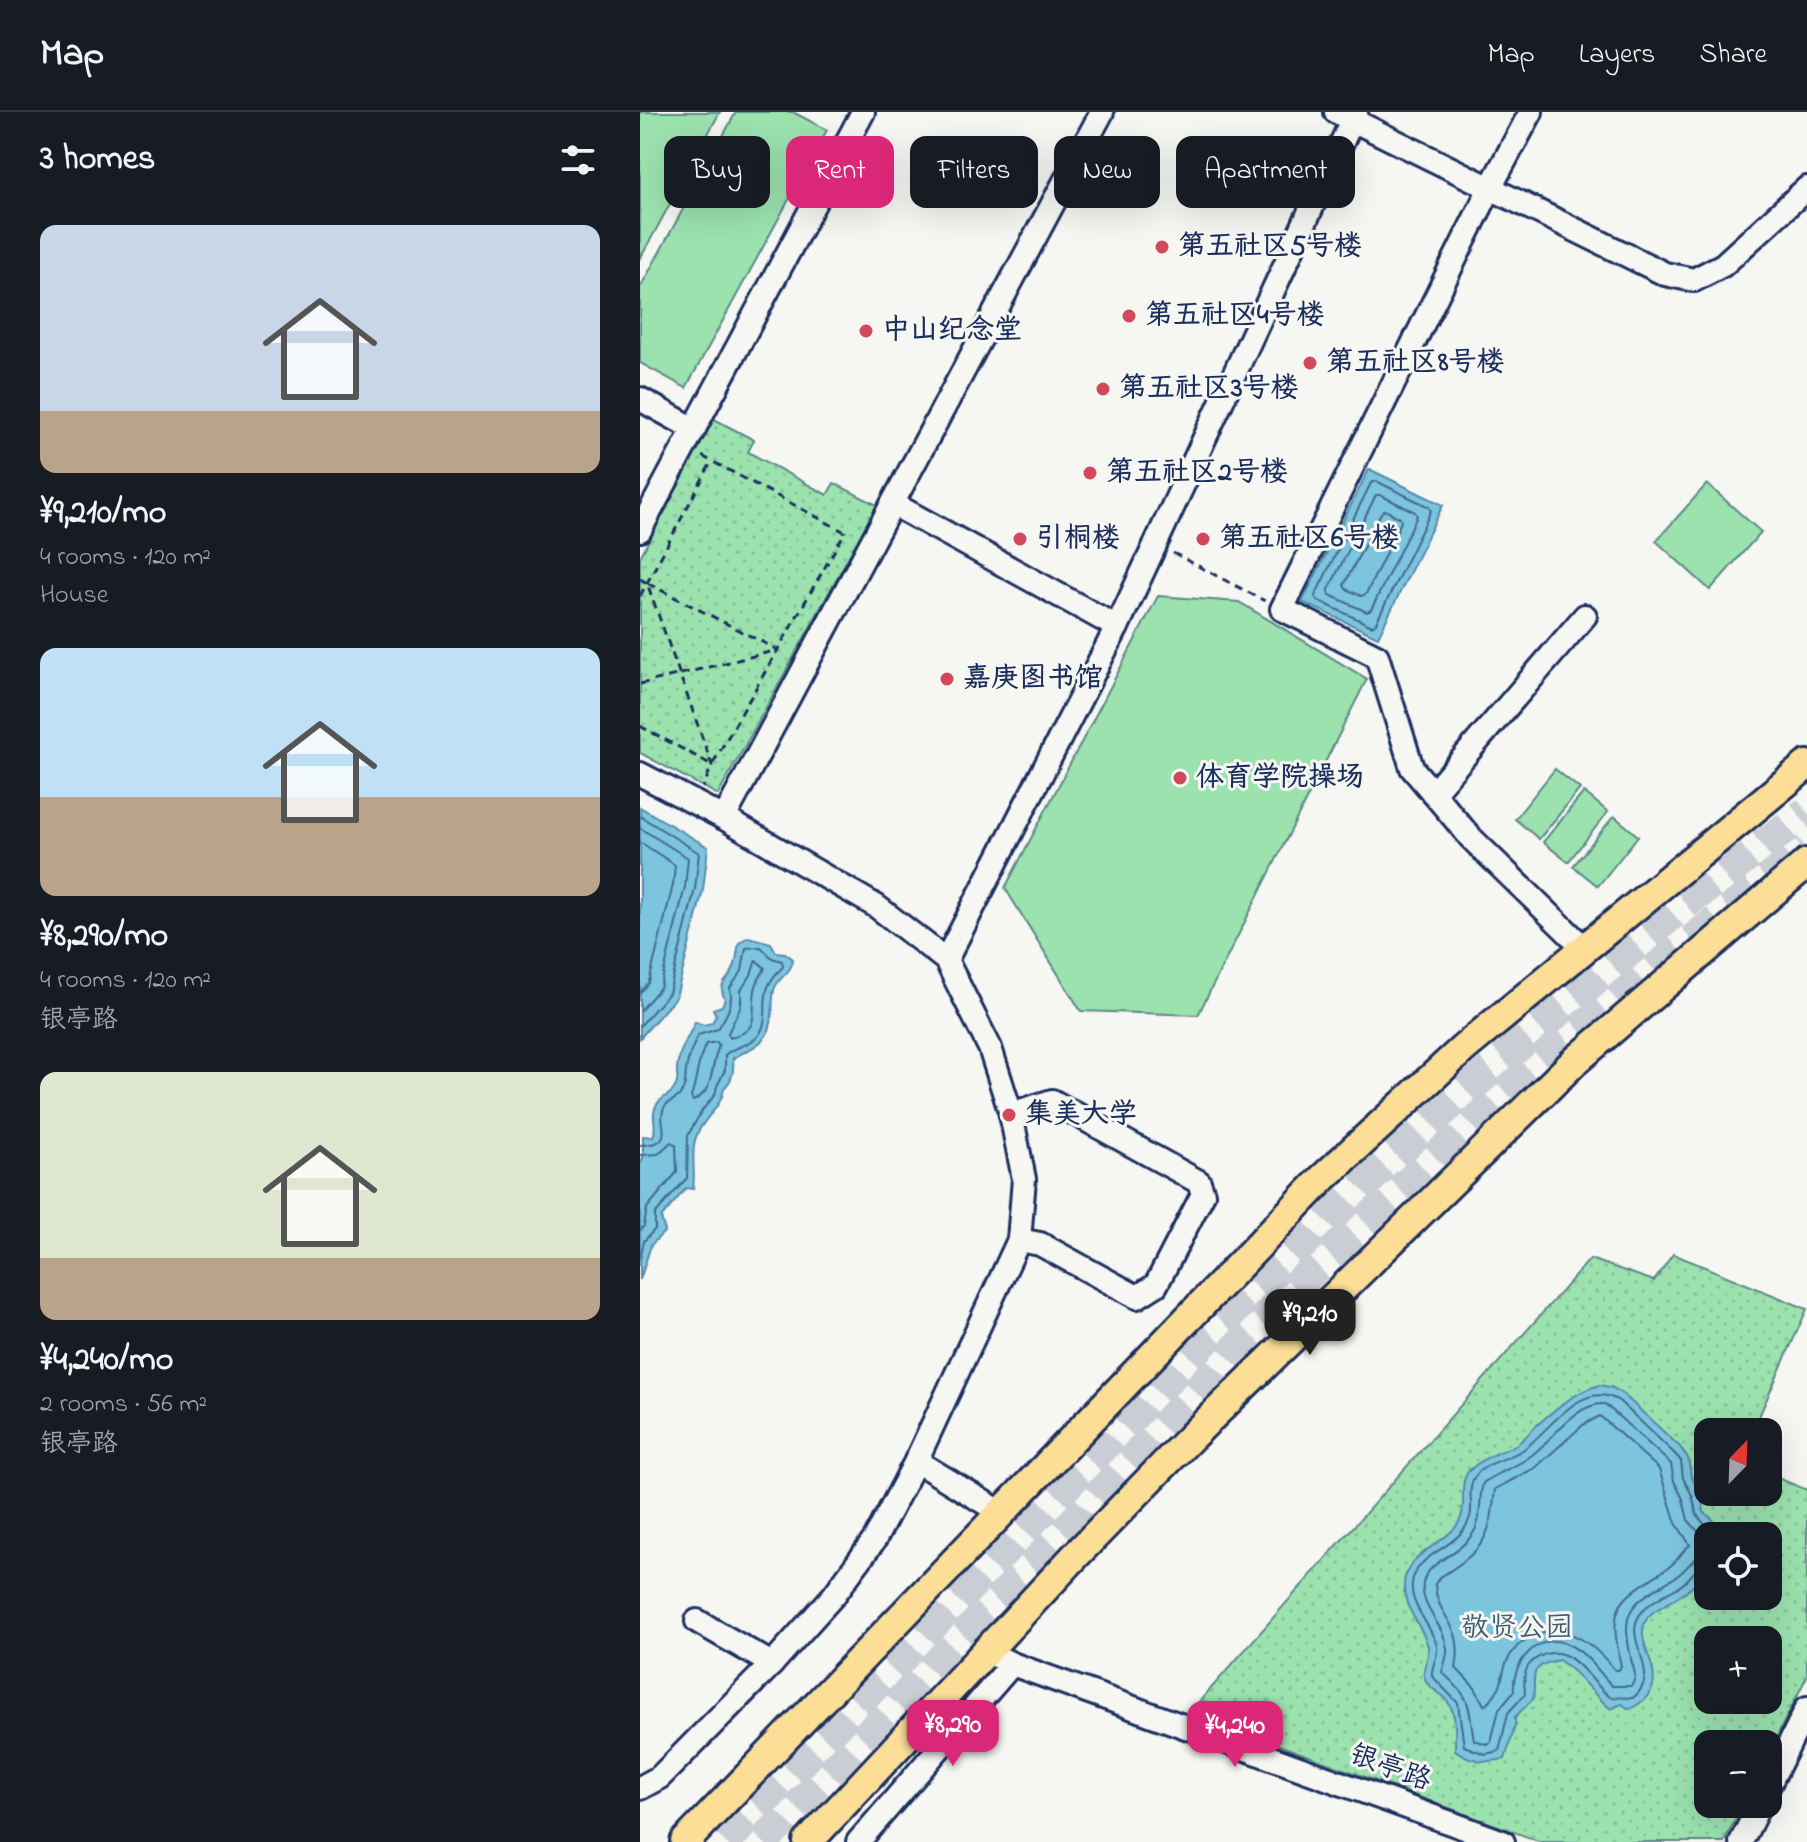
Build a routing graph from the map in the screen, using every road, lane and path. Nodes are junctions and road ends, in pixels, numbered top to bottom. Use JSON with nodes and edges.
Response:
{"nodes":[{"id":1,"x":863,"y":112,"type":"edge"},
{"id":2,"x":1102,"y":112,"type":"edge"},
{"id":3,"x":1531,"y":112,"type":"edge"},
{"id":4,"x":1348,"y":115,"type":"edge"},
{"id":5,"x":1490,"y":188,"type":"junction"},
{"id":6,"x":1807,"y":188,"type":"edge"},
{"id":7,"x":640,"y":399,"type":"edge"},
{"id":8,"x":694,"y":429,"type":"junction"},
{"id":9,"x":893,"y":504,"type":"junction"},
{"id":10,"x":640,"y":530,"type":"edge"},
{"id":11,"x":1155,"y":544,"type":"junction"},
{"id":12,"x":640,"y":579,"type":"edge"},
{"id":13,"x":647,"y":583,"type":"junction"},
{"id":14,"x":640,"y":596,"type":"edge"},
{"id":15,"x":1265,"y":600,"type":"dead end"},
{"id":16,"x":1585,"y":616,"type":"dead end"},
{"id":17,"x":1117,"y":627,"type":"junction"},
{"id":18,"x":778,"y":650,"type":"junction"},
{"id":19,"x":680,"y":674,"type":"junction"},
{"id":20,"x":640,"y":684,"type":"edge"},
{"id":21,"x":640,"y":726,"type":"edge"},
{"id":22,"x":712,"y":765,"type":"junction"},
{"id":23,"x":640,"y":774,"type":"edge"},
{"id":24,"x":1803,"y":774,"type":"edge"},
{"id":25,"x":1433,"y":793,"type":"junction"},
{"id":26,"x":696,"y":803,"type":"junction"},
{"id":27,"x":724,"y":818,"type":"junction"},
{"id":28,"x":1807,"y":863,"type":"edge"},
{"id":29,"x":1584,"y":948,"type":"junction"},
{"id":30,"x":946,"y":960,"type":"junction"},
{"id":31,"x":1011,"y":1114,"type":"junction"},
{"id":32,"x":1019,"y":1240,"type":"junction"},
{"id":33,"x":916,"y":1461,"type":"junction"},
{"id":34,"x":1000,"y":1512,"type":"junction"},
{"id":35,"x":697,"y":1621,"type":"dead end"},
{"id":36,"x":986,"y":1651,"type":"junction"},
{"id":37,"x":772,"y":1664,"type":"junction"},
{"id":38,"x":1012,"y":1664,"type":"junction"},
{"id":39,"x":1807,"y":1708,"type":"edge"},
{"id":40,"x":1782,"y":1759,"type":"edge"},
{"id":41,"x":640,"y":1788,"type":"edge"},
{"id":42,"x":1753,"y":1818,"type":"edge"},
{"id":43,"x":685,"y":1842,"type":"edge"},
{"id":44,"x":808,"y":1842,"type":"edge"},
{"id":45,"x":858,"y":1842,"type":"edge"},
{"id":46,"x":1503,"y":1842,"type":"edge"},
{"id":47,"x":1741,"y":1842,"type":"edge"}],
"edges":[{"from":1,"to":8,"type":"street"},
{"from":2,"to":9,"type":"street"},
{"from":3,"to":5,"type":"street"},
{"from":4,"to":5,"type":"street"},
{"from":4,"to":11,"type":"street"},
{"from":5,"to":6,"type":"street"},
{"from":5,"to":25,"type":"street"},
{"from":7,"to":8,"type":"street"},
{"from":8,"to":10,"type":"street"},
{"from":9,"to":17,"type":"street"},
{"from":9,"to":27,"type":"street"},
{"from":11,"to":15,"type":"path"},
{"from":11,"to":17,"type":"street"},
{"from":12,"to":13,"type":"path"},
{"from":13,"to":14,"type":"path"},
{"from":13,"to":18,"type":"path"},
{"from":13,"to":18,"type":"path"},
{"from":13,"to":19,"type":"path"},
{"from":16,"to":25,"type":"street"},
{"from":17,"to":30,"type":"street"},
{"from":18,"to":19,"type":"path"},
{"from":18,"to":22,"type":"path"},
{"from":19,"to":20,"type":"path"},
{"from":19,"to":22,"type":"path"},
{"from":21,"to":22,"type":"path"},
{"from":22,"to":26,"type":"path"},
{"from":23,"to":26,"type":"street"},
{"from":24,"to":29,"type":"main road"},
{"from":25,"to":29,"type":"street"},
{"from":26,"to":27,"type":"street"},
{"from":27,"to":30,"type":"street"},
{"from":28,"to":36,"type":"main road"},
{"from":29,"to":34,"type":"main road"},
{"from":30,"to":31,"type":"street"},
{"from":31,"to":32,"type":"street"},
{"from":31,"to":32,"type":"street"},
{"from":32,"to":33,"type":"street"},
{"from":33,"to":34,"type":"street"},
{"from":33,"to":37,"type":"street"},
{"from":34,"to":43,"type":"main road"},
{"from":35,"to":37,"type":"street"},
{"from":36,"to":38,"type":"street","name":"银亭路"},
{"from":36,"to":44,"type":"main road"},
{"from":37,"to":41,"type":"street"},
{"from":38,"to":45,"type":"street"},
{"from":38,"to":46,"type":"street","name":"银亭路"},
{"from":39,"to":40,"type":"street"},
{"from":42,"to":47,"type":"street"}]}
